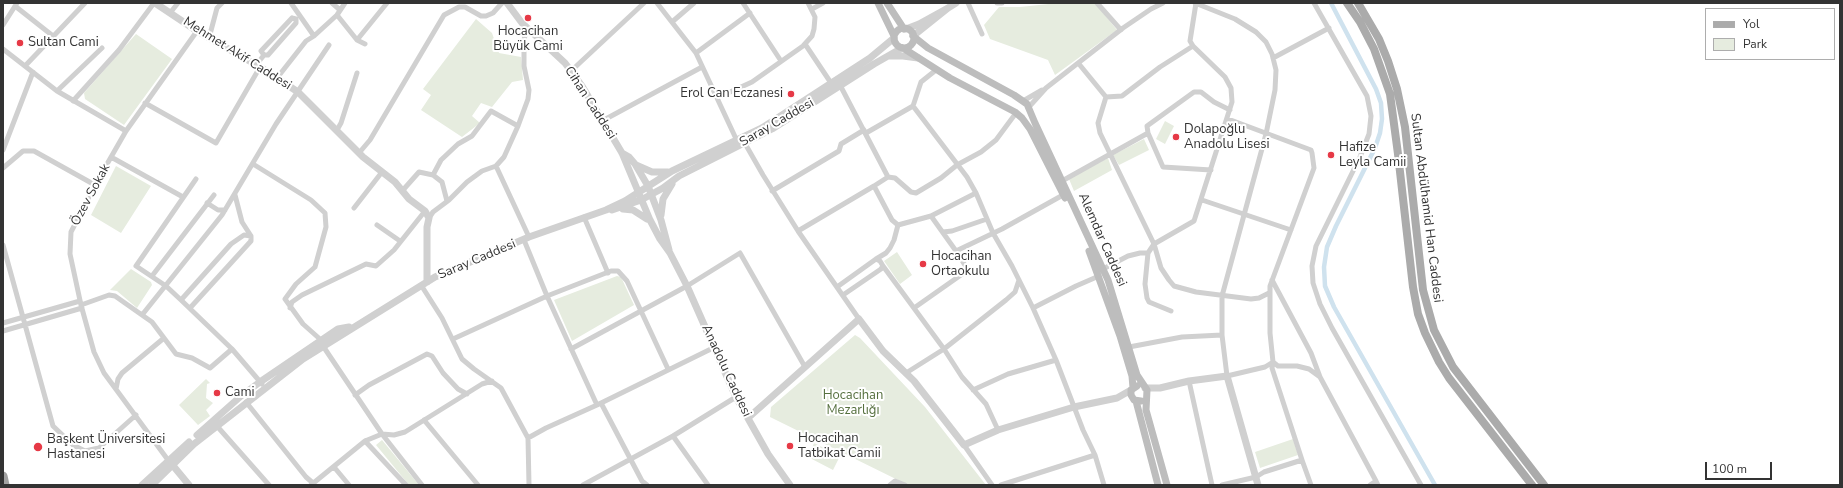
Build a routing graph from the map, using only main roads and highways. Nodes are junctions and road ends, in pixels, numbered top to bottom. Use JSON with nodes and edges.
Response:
{"nodes":[{"id":1,"x":878,"y":3,"type":"edge"},
{"id":2,"x":887,"y":3,"type":"edge"},
{"id":3,"x":1346,"y":3,"type":"edge"},
{"id":4,"x":1358,"y":3,"type":"edge"},
{"id":5,"x":905,"y":29,"type":"junction"},
{"id":6,"x":913,"y":36,"type":"junction"},
{"id":7,"x":894,"y":37,"type":"junction"},
{"id":8,"x":902,"y":48,"type":"junction"},
{"id":9,"x":1023,"y":101,"type":"junction"},
{"id":10,"x":1028,"y":108,"type":"junction"},
{"id":11,"x":1016,"y":113,"type":"junction"},
{"id":12,"x":1144,"y":387,"type":"junction"},
{"id":13,"x":1132,"y":389,"type":"junction"},
{"id":14,"x":1146,"y":397,"type":"junction"},
{"id":15,"x":1135,"y":401,"type":"junction"},
{"id":16,"x":3,"y":476,"type":"edge"},
{"id":17,"x":6,"y":485,"type":"edge"},
{"id":18,"x":1158,"y":485,"type":"edge"},
{"id":19,"x":1167,"y":485,"type":"edge"},
{"id":20,"x":1532,"y":485,"type":"edge"},
{"id":21,"x":1544,"y":485,"type":"edge"}],
"edges":[{"from":1,"to":7,"type":"main road"},
{"from":2,"to":5,"type":"main road"},
{"from":3,"to":20,"type":"main road","name":"Sultan Abdülhamid Han Caddesi"},
{"from":4,"to":21,"type":"main road","name":"Sultan Abdülhamid Han Caddesi"},
{"from":5,"to":6,"type":"main road"},
{"from":5,"to":7,"type":"main road"},
{"from":6,"to":8,"type":"main road"},
{"from":6,"to":9,"type":"main road"},
{"from":7,"to":8,"type":"main road"},
{"from":8,"to":11,"type":"main road","name":"Alemdar Caddesi"},
{"from":9,"to":10,"type":"main road"},
{"from":9,"to":11,"type":"main road"},
{"from":10,"to":11,"type":"main road"},
{"from":10,"to":12,"type":"main road","name":"Alemdar Caddesi"},
{"from":11,"to":13,"type":"main road","name":"Alemdar Caddesi"},
{"from":12,"to":13,"type":"main road"},
{"from":12,"to":14,"type":"main road"},
{"from":13,"to":15,"type":"main road"},
{"from":14,"to":15,"type":"main road"},
{"from":14,"to":19,"type":"main road"},
{"from":15,"to":18,"type":"main road"},
{"from":16,"to":17,"type":"highway"}]}
